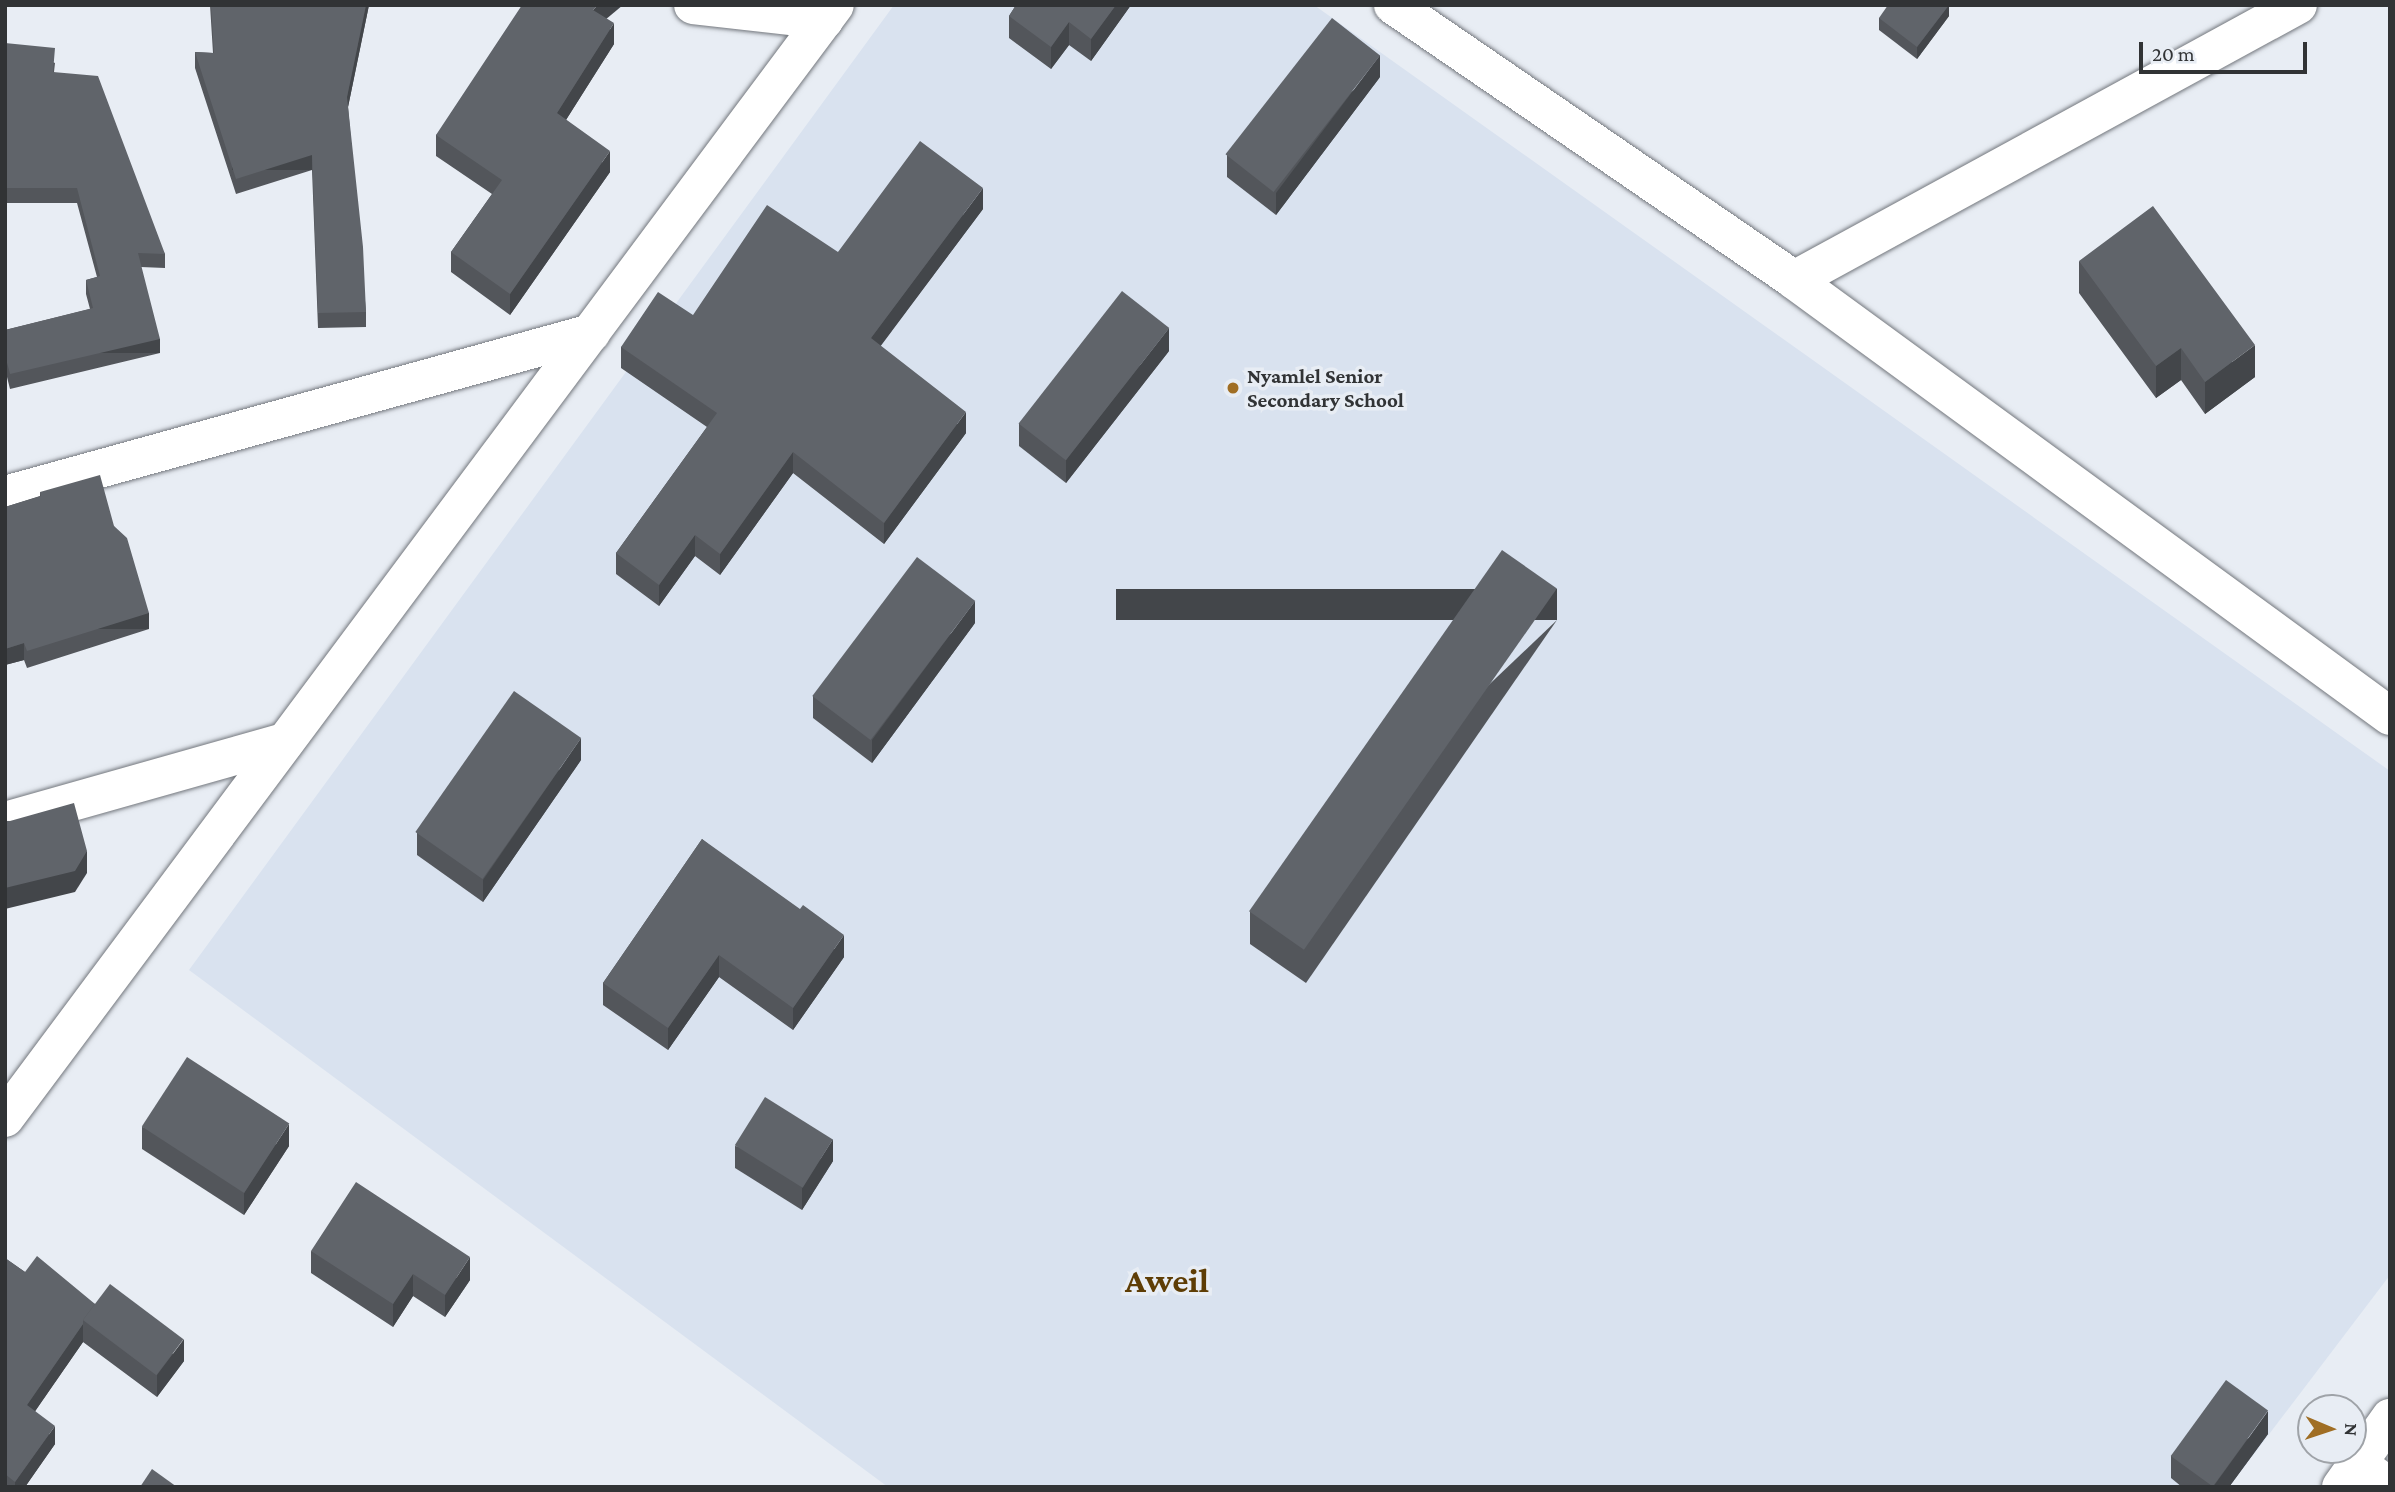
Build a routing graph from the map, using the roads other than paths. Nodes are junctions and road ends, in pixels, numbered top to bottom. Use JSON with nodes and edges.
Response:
{"nodes":[{"id":1,"x":693,"y":5,"type":"edge"},
{"id":2,"x":1393,"y":5,"type":"edge"},
{"id":3,"x":2298,"y":5,"type":"edge"},
{"id":4,"x":826,"y":10,"type":"edge"},
{"id":5,"x":1794,"y":280,"type":"junction"},
{"id":6,"x":591,"y":333,"type":"junction"},
{"id":7,"x":5,"y":495,"type":"edge"},
{"id":8,"x":2390,"y":716,"type":"edge"},
{"id":9,"x":285,"y":742,"type":"junction"},
{"id":10,"x":5,"y":821,"type":"edge"},
{"id":11,"x":5,"y":1118,"type":"edge"},
{"id":12,"x":2390,"y":1418,"type":"edge"},
{"id":13,"x":2350,"y":1475,"type":"edge"},
{"id":14,"x":2390,"y":1487,"type":"edge"}],
"edges":[{"from":1,"to":4,"type":"street"},
{"from":2,"to":5,"type":"street"},
{"from":3,"to":5,"type":"street"},
{"from":4,"to":6,"type":"street"},
{"from":5,"to":8,"type":"street"},
{"from":6,"to":7,"type":"street"},
{"from":6,"to":9,"type":"street"},
{"from":9,"to":10,"type":"street"},
{"from":9,"to":11,"type":"street"},
{"from":12,"to":13,"type":"street"},
{"from":13,"to":14,"type":"street"}]}
